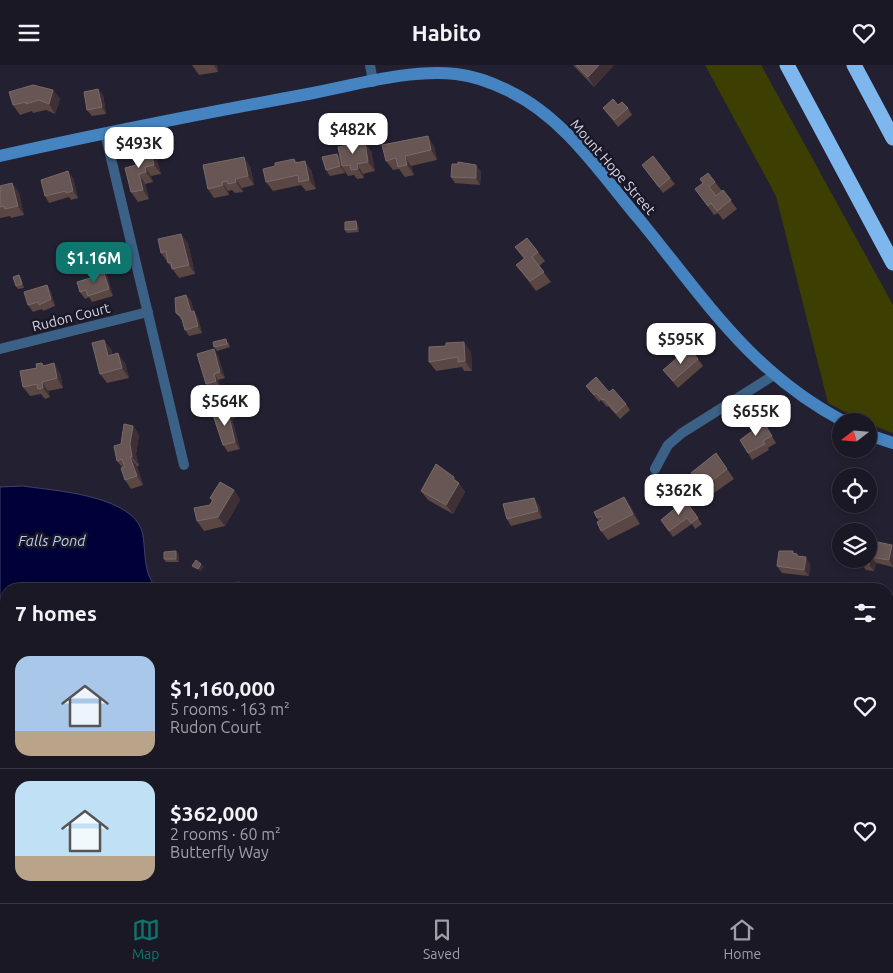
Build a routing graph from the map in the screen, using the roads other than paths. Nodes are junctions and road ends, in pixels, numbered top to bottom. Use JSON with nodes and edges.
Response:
{"nodes":[{"id":1,"x":370,"y":65,"type":"edge"},
{"id":2,"x":787,"y":65,"type":"edge"},
{"id":3,"x":854,"y":65,"type":"edge"},
{"id":4,"x":373,"y":82,"type":"junction"},
{"id":5,"x":105,"y":133,"type":"junction"},
{"id":6,"x":893,"y":138,"type":"edge"},
{"id":7,"x":0,"y":156,"type":"edge"},
{"id":8,"x":893,"y":263,"type":"edge"},
{"id":9,"x":148,"y":312,"type":"junction"},
{"id":10,"x":0,"y":349,"type":"edge"},
{"id":11,"x":774,"y":375,"type":"junction"},
{"id":12,"x":832,"y":415,"type":"edge"},
{"id":13,"x":878,"y":438,"type":"edge"},
{"id":14,"x":893,"y":443,"type":"edge"},
{"id":15,"x":184,"y":465,"type":"dead end"},
{"id":16,"x":655,"y":469,"type":"dead end"}],
"edges":[{"from":1,"to":4,"type":"street"},
{"from":2,"to":8,"type":"highway"},
{"from":3,"to":6,"type":"highway"},
{"from":4,"to":5,"type":"street","name":"Mount Hope Street"},
{"from":4,"to":11,"type":"street","name":"Mount Hope Street"},
{"from":5,"to":7,"type":"street","name":"Mount Hope Street"},
{"from":5,"to":9,"type":"street"},
{"from":9,"to":10,"type":"street","name":"Rudon Court"},
{"from":9,"to":15,"type":"street"},
{"from":11,"to":12,"type":"street","name":"Mount Hope Street"},
{"from":11,"to":16,"type":"street"},
{"from":13,"to":14,"type":"street"}]}
